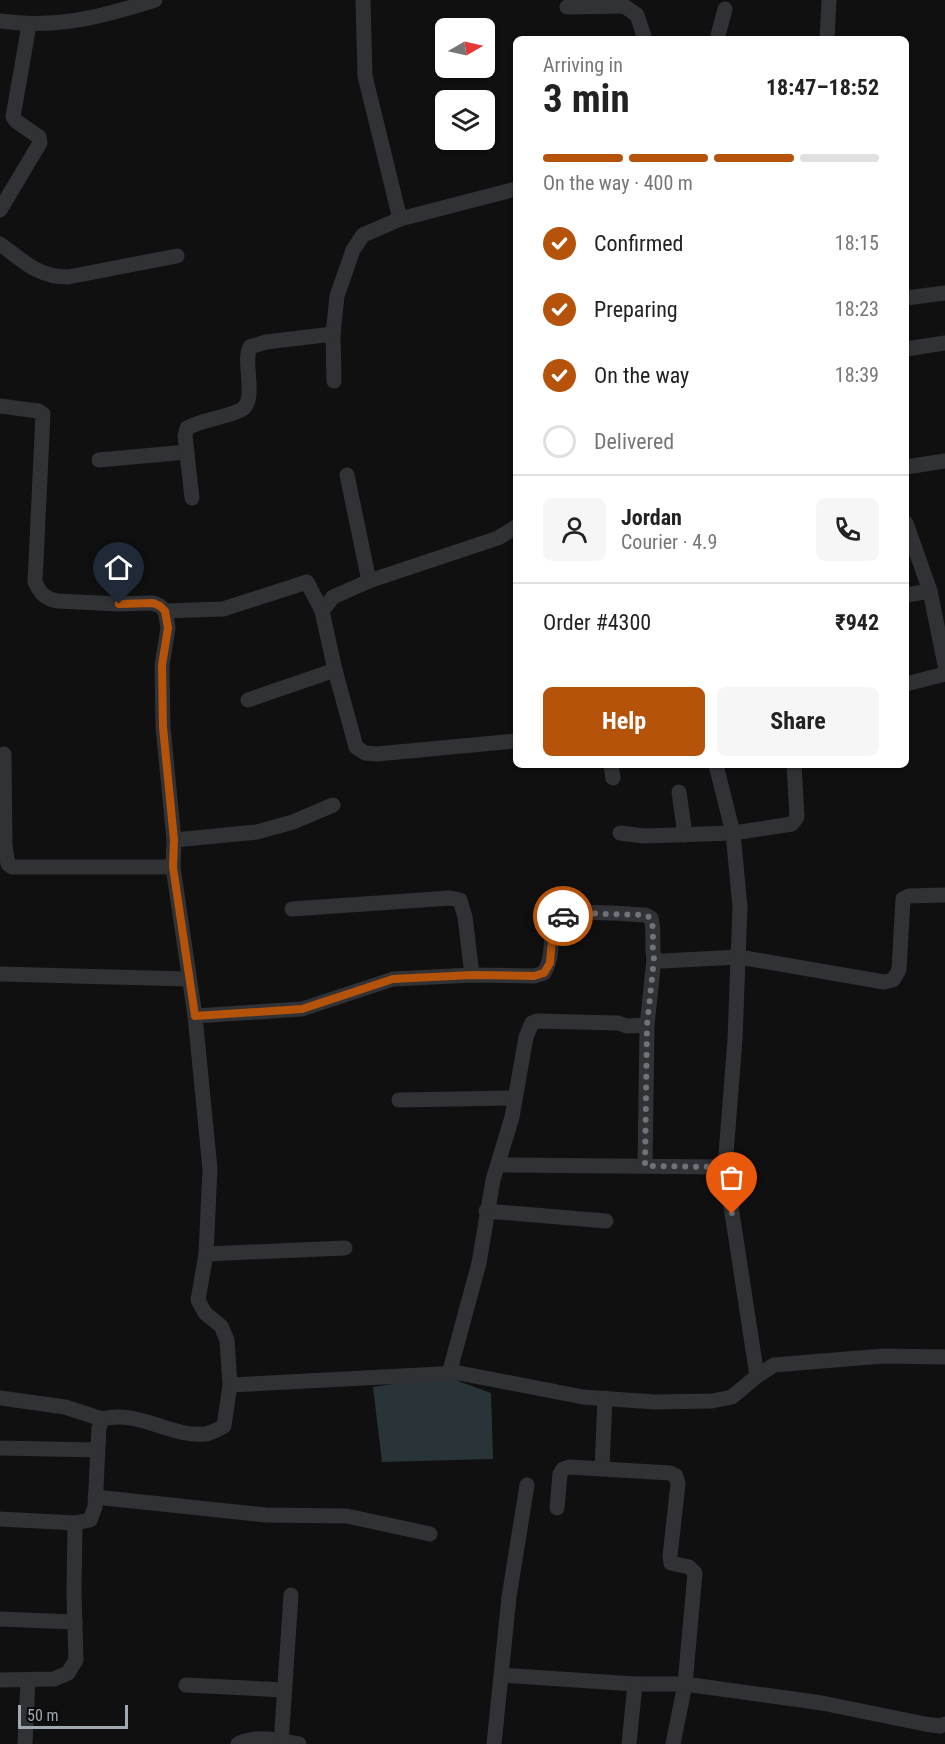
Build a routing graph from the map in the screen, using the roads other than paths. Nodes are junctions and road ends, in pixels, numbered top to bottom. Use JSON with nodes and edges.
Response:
{"nodes":[{"id":1,"x":155,"y":0,"type":"edge"},
{"id":2,"x":363,"y":0,"type":"edge"},
{"id":3,"x":829,"y":0,"type":"edge"},
{"id":4,"x":567,"y":7,"type":"dead end"},
{"id":5,"x":724,"y":9,"type":"dead end"},
{"id":6,"x":0,"y":21,"type":"edge"},
{"id":7,"x":29,"y":25,"type":"junction"},
{"id":8,"x":644,"y":36,"type":"edge"},
{"id":9,"x":718,"y":36,"type":"edge"},
{"id":10,"x":827,"y":36,"type":"edge"},
{"id":11,"x":513,"y":190,"type":"edge"},
{"id":12,"x":0,"y":210,"type":"edge"},
{"id":13,"x":400,"y":219,"type":"junction"},
{"id":14,"x":0,"y":244,"type":"edge"},
{"id":15,"x":177,"y":256,"type":"dead end"},
{"id":16,"x":945,"y":293,"type":"edge"},
{"id":17,"x":909,"y":298,"type":"edge"},
{"id":18,"x":333,"y":334,"type":"junction"},
{"id":19,"x":945,"y":343,"type":"edge"},
{"id":20,"x":909,"y":349,"type":"edge"},
{"id":21,"x":334,"y":381,"type":"dead end"},
{"id":22,"x":0,"y":406,"type":"edge"},
{"id":23,"x":187,"y":452,"type":"junction"},
{"id":24,"x":99,"y":460,"type":"dead end"},
{"id":25,"x":945,"y":461,"type":"edge"},
{"id":26,"x":909,"y":467,"type":"edge"},
{"id":27,"x":347,"y":475,"type":"dead end"},
{"id":28,"x":192,"y":498,"type":"dead end"},
{"id":29,"x":513,"y":529,"type":"edge"},
{"id":30,"x":909,"y":532,"type":"edge"},
{"id":31,"x":369,"y":581,"type":"junction"},
{"id":32,"x":930,"y":591,"type":"junction"},
{"id":33,"x":909,"y":594,"type":"edge"},
{"id":34,"x":939,"y":608,"type":"edge"},
{"id":35,"x":165,"y":611,"type":"junction"},
{"id":36,"x":321,"y":611,"type":"junction"},
{"id":37,"x":945,"y":665,"type":"edge"},
{"id":38,"x":334,"y":670,"type":"junction"},
{"id":39,"x":945,"y":674,"type":"edge"},
{"id":40,"x":909,"y":683,"type":"edge"},
{"id":41,"x":248,"y":700,"type":"dead end"},
{"id":42,"x":513,"y":741,"type":"edge"},
{"id":43,"x":4,"y":754,"type":"dead end"},
{"id":44,"x":717,"y":768,"type":"edge"},
{"id":45,"x":794,"y":768,"type":"edge"},
{"id":46,"x":679,"y":792,"type":"dead end"},
{"id":47,"x":333,"y":805,"type":"dead end"},
{"id":48,"x":620,"y":833,"type":"dead end"},
{"id":49,"x":733,"y":833,"type":"junction"},
{"id":50,"x":685,"y":835,"type":"junction"},
{"id":51,"x":174,"y":840,"type":"junction"},
{"id":52,"x":173,"y":867,"type":"junction"},
{"id":53,"x":945,"y":895,"type":"edge"},
{"id":54,"x":292,"y":909,"type":"dead end"},
{"id":55,"x":739,"y":957,"type":"junction"},
{"id":56,"x":654,"y":959,"type":"junction"},
{"id":57,"x":0,"y":974,"type":"edge"},
{"id":58,"x":472,"y":975,"type":"junction"},
{"id":59,"x":188,"y":979,"type":"junction"},
{"id":60,"x":195,"y":1016,"type":"junction"},
{"id":61,"x":647,"y":1025,"type":"junction"},
{"id":62,"x":514,"y":1098,"type":"junction"},
{"id":63,"x":399,"y":1100,"type":"dead end"},
{"id":64,"x":498,"y":1165,"type":"junction"},
{"id":65,"x":645,"y":1166,"type":"junction"},
{"id":66,"x":725,"y":1167,"type":"junction"},
{"id":67,"x":486,"y":1211,"type":"junction"},
{"id":68,"x":606,"y":1221,"type":"dead end"},
{"id":69,"x":345,"y":1248,"type":"dead end"},
{"id":70,"x":206,"y":1254,"type":"junction"},
{"id":71,"x":945,"y":1357,"type":"edge"},
{"id":72,"x":449,"y":1374,"type":"junction"},
{"id":73,"x":757,"y":1376,"type":"junction"},
{"id":74,"x":230,"y":1385,"type":"junction"},
{"id":75,"x":0,"y":1398,"type":"edge"},
{"id":76,"x":605,"y":1398,"type":"junction"},
{"id":77,"x":102,"y":1419,"type":"junction"},
{"id":78,"x":0,"y":1448,"type":"edge"},
{"id":79,"x":97,"y":1450,"type":"junction"},
{"id":80,"x":602,"y":1468,"type":"junction"},
{"id":81,"x":527,"y":1485,"type":"dead end"},
{"id":82,"x":95,"y":1497,"type":"junction"},
{"id":83,"x":557,"y":1508,"type":"dead end"},
{"id":84,"x":0,"y":1519,"type":"edge"},
{"id":85,"x":75,"y":1523,"type":"junction"},
{"id":86,"x":430,"y":1534,"type":"dead end"},
{"id":87,"x":291,"y":1595,"type":"dead end"},
{"id":88,"x":0,"y":1619,"type":"edge"},
{"id":89,"x":75,"y":1622,"type":"junction"},
{"id":90,"x":502,"y":1675,"type":"junction"},
{"id":91,"x":0,"y":1680,"type":"edge"},
{"id":92,"x":28,"y":1680,"type":"junction"},
{"id":93,"x":635,"y":1684,"type":"junction"},
{"id":94,"x":685,"y":1684,"type":"junction"},
{"id":95,"x":186,"y":1685,"type":"dead end"},
{"id":96,"x":284,"y":1690,"type":"junction"},
{"id":97,"x":945,"y":1724,"type":"edge"},
{"id":98,"x":281,"y":1743,"type":"edge"},
{"id":99,"x":25,"y":1744,"type":"edge"},
{"id":100,"x":238,"y":1744,"type":"edge"},
{"id":101,"x":299,"y":1744,"type":"edge"},
{"id":102,"x":494,"y":1744,"type":"edge"},
{"id":103,"x":629,"y":1744,"type":"edge"},
{"id":104,"x":673,"y":1744,"type":"edge"}],
"edges":[{"from":1,"to":7,"type":"street"},
{"from":2,"to":13,"type":"street"},
{"from":3,"to":10,"type":"street"},
{"from":4,"to":8,"type":"street"},
{"from":5,"to":9,"type":"street"},
{"from":6,"to":7,"type":"street"},
{"from":7,"to":12,"type":"street"},
{"from":11,"to":13,"type":"street"},
{"from":13,"to":18,"type":"street"},
{"from":14,"to":15,"type":"street"},
{"from":16,"to":17,"type":"street"},
{"from":18,"to":21,"type":"street"},
{"from":18,"to":23,"type":"street"},
{"from":19,"to":20,"type":"street"},
{"from":22,"to":35,"type":"street"},
{"from":23,"to":24,"type":"street"},
{"from":23,"to":28,"type":"street"},
{"from":25,"to":26,"type":"street"},
{"from":27,"to":31,"type":"street"},
{"from":29,"to":31,"type":"street"},
{"from":30,"to":32,"type":"street"},
{"from":31,"to":36,"type":"street"},
{"from":32,"to":33,"type":"street"},
{"from":32,"to":34,"type":"street"},
{"from":34,"to":37,"type":"street"},
{"from":35,"to":36,"type":"street"},
{"from":35,"to":51,"type":"street"},
{"from":36,"to":38,"type":"street"},
{"from":38,"to":41,"type":"street"},
{"from":38,"to":42,"type":"street"},
{"from":39,"to":40,"type":"street"},
{"from":43,"to":52,"type":"street"},
{"from":44,"to":49,"type":"street"},
{"from":45,"to":49,"type":"street"},
{"from":46,"to":50,"type":"street"},
{"from":47,"to":51,"type":"street"},
{"from":48,"to":50,"type":"street"},
{"from":49,"to":50,"type":"street"},
{"from":49,"to":55,"type":"street"},
{"from":51,"to":52,"type":"street"},
{"from":52,"to":59,"type":"street"},
{"from":53,"to":55,"type":"street"},
{"from":54,"to":58,"type":"street"},
{"from":55,"to":56,"type":"street"},
{"from":55,"to":66,"type":"street"},
{"from":56,"to":58,"type":"street"},
{"from":56,"to":61,"type":"street"},
{"from":57,"to":59,"type":"street"},
{"from":58,"to":60,"type":"street"},
{"from":59,"to":60,"type":"street"},
{"from":60,"to":70,"type":"street"},
{"from":61,"to":62,"type":"street"},
{"from":61,"to":65,"type":"street"},
{"from":62,"to":63,"type":"street"},
{"from":62,"to":64,"type":"street"},
{"from":64,"to":65,"type":"street"},
{"from":64,"to":67,"type":"street"},
{"from":65,"to":66,"type":"street"},
{"from":66,"to":73,"type":"street"},
{"from":67,"to":68,"type":"street"},
{"from":67,"to":72,"type":"street"},
{"from":69,"to":70,"type":"street"},
{"from":70,"to":74,"type":"street"},
{"from":71,"to":73,"type":"street"},
{"from":72,"to":74,"type":"street"},
{"from":72,"to":76,"type":"street"},
{"from":73,"to":76,"type":"street"},
{"from":74,"to":77,"type":"street"},
{"from":75,"to":77,"type":"street"},
{"from":76,"to":80,"type":"street"},
{"from":77,"to":79,"type":"street"},
{"from":78,"to":79,"type":"street"},
{"from":79,"to":82,"type":"street"},
{"from":80,"to":83,"type":"street"},
{"from":80,"to":94,"type":"street"},
{"from":81,"to":90,"type":"street"},
{"from":82,"to":85,"type":"street"},
{"from":82,"to":86,"type":"street"},
{"from":84,"to":85,"type":"street"},
{"from":85,"to":89,"type":"street"},
{"from":87,"to":96,"type":"street"},
{"from":88,"to":89,"type":"street"},
{"from":89,"to":92,"type":"street"},
{"from":90,"to":93,"type":"street"},
{"from":90,"to":102,"type":"street"},
{"from":91,"to":92,"type":"street"},
{"from":92,"to":99,"type":"street"},
{"from":93,"to":94,"type":"street"},
{"from":93,"to":103,"type":"street"},
{"from":94,"to":97,"type":"street"},
{"from":94,"to":104,"type":"street"},
{"from":95,"to":96,"type":"street"},
{"from":96,"to":98,"type":"street"},
{"from":98,"to":100,"type":"street"},
{"from":98,"to":101,"type":"street"}]}
